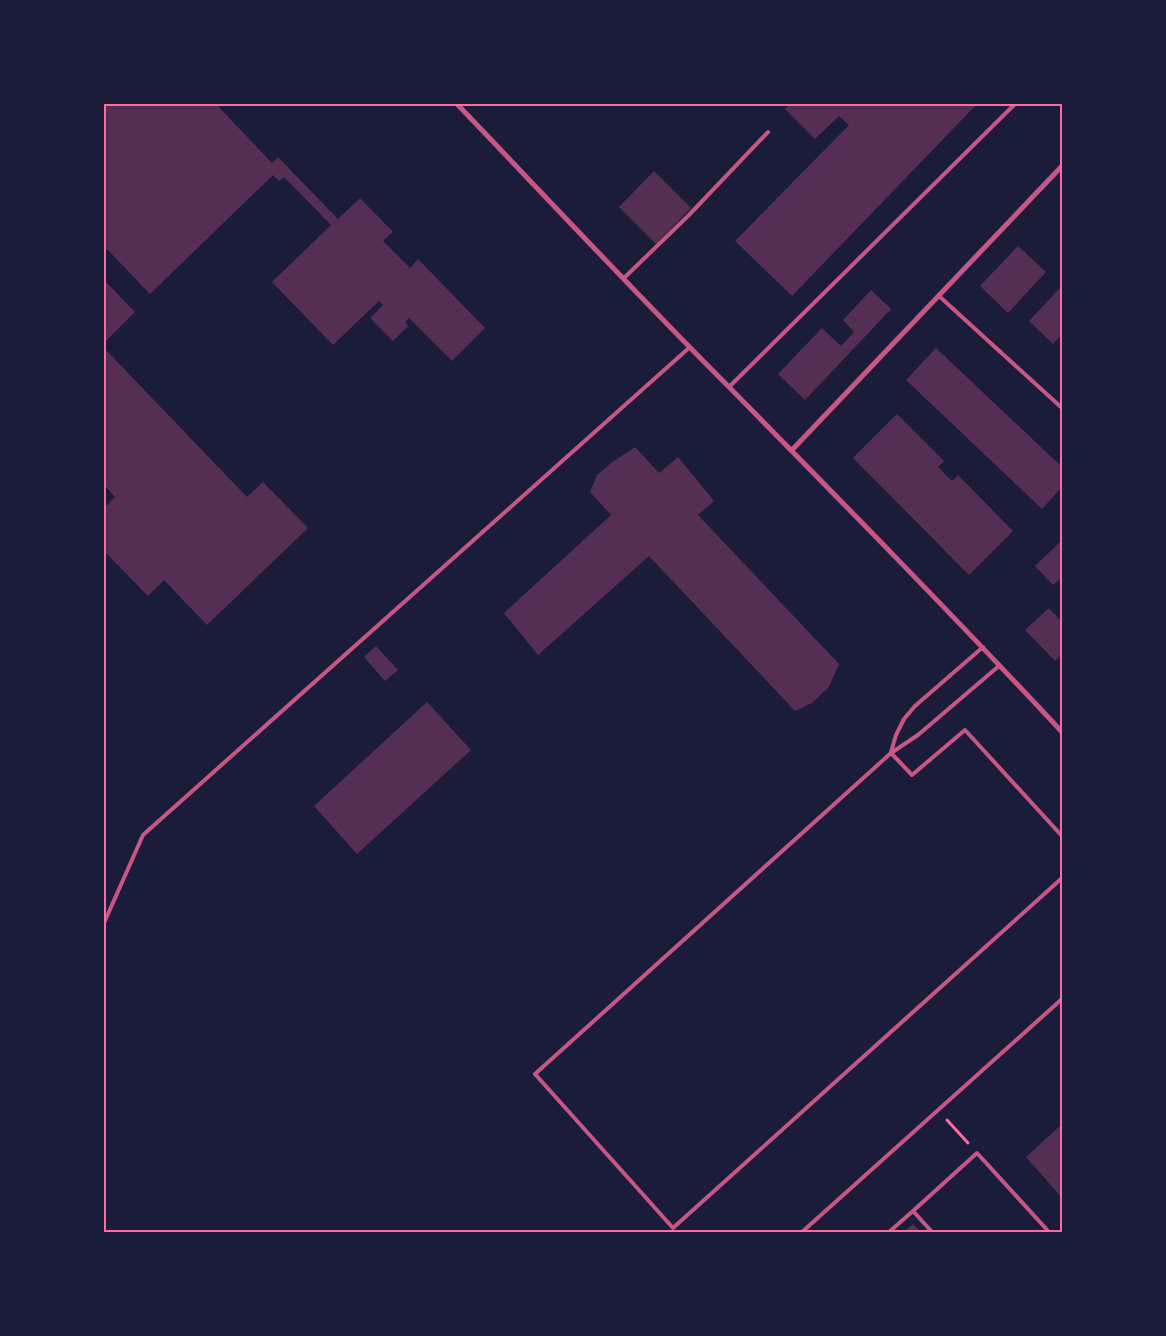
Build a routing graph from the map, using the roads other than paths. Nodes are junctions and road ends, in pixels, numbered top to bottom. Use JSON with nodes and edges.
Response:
{"nodes":[{"id":1,"x":457,"y":104,"type":"edge"},
{"id":2,"x":1015,"y":104,"type":"edge"},
{"id":3,"x":768,"y":132,"type":"dead end"},
{"id":4,"x":1062,"y":166,"type":"edge"},
{"id":5,"x":624,"y":278,"type":"junction"},
{"id":6,"x":939,"y":296,"type":"junction"},
{"id":7,"x":690,"y":347,"type":"junction"},
{"id":8,"x":729,"y":387,"type":"junction"},
{"id":9,"x":1062,"y":408,"type":"edge"},
{"id":10,"x":792,"y":450,"type":"junction"},
{"id":11,"x":983,"y":647,"type":"junction"},
{"id":12,"x":1000,"y":665,"type":"junction"},
{"id":13,"x":1062,"y":732,"type":"edge"},
{"id":14,"x":891,"y":753,"type":"junction"},
{"id":15,"x":1062,"y":836,"type":"edge"},
{"id":16,"x":1062,"y":878,"type":"edge"},
{"id":17,"x":104,"y":922,"type":"edge"},
{"id":18,"x":1062,"y":999,"type":"edge"},
{"id":19,"x":913,"y":1211,"type":"junction"},
{"id":20,"x":802,"y":1232,"type":"edge"},
{"id":21,"x":889,"y":1232,"type":"edge"},
{"id":22,"x":932,"y":1232,"type":"edge"},
{"id":23,"x":1050,"y":1232,"type":"edge"}],
"edges":[{"from":1,"to":5,"type":"street"},
{"from":2,"to":8,"type":"lane"},
{"from":3,"to":5,"type":"lane"},
{"from":4,"to":6,"type":"street"},
{"from":5,"to":7,"type":"street"},
{"from":6,"to":9,"type":"lane"},
{"from":6,"to":10,"type":"street"},
{"from":7,"to":8,"type":"street"},
{"from":7,"to":17,"type":"lane"},
{"from":8,"to":10,"type":"street"},
{"from":10,"to":11,"type":"street"},
{"from":11,"to":12,"type":"street"},
{"from":11,"to":14,"type":"lane"},
{"from":12,"to":13,"type":"street"},
{"from":12,"to":14,"type":"lane"},
{"from":14,"to":15,"type":"lane"},
{"from":14,"to":16,"type":"lane"},
{"from":18,"to":20,"type":"lane"},
{"from":19,"to":21,"type":"lane"},
{"from":19,"to":22,"type":"lane"},
{"from":19,"to":23,"type":"lane"}]}
